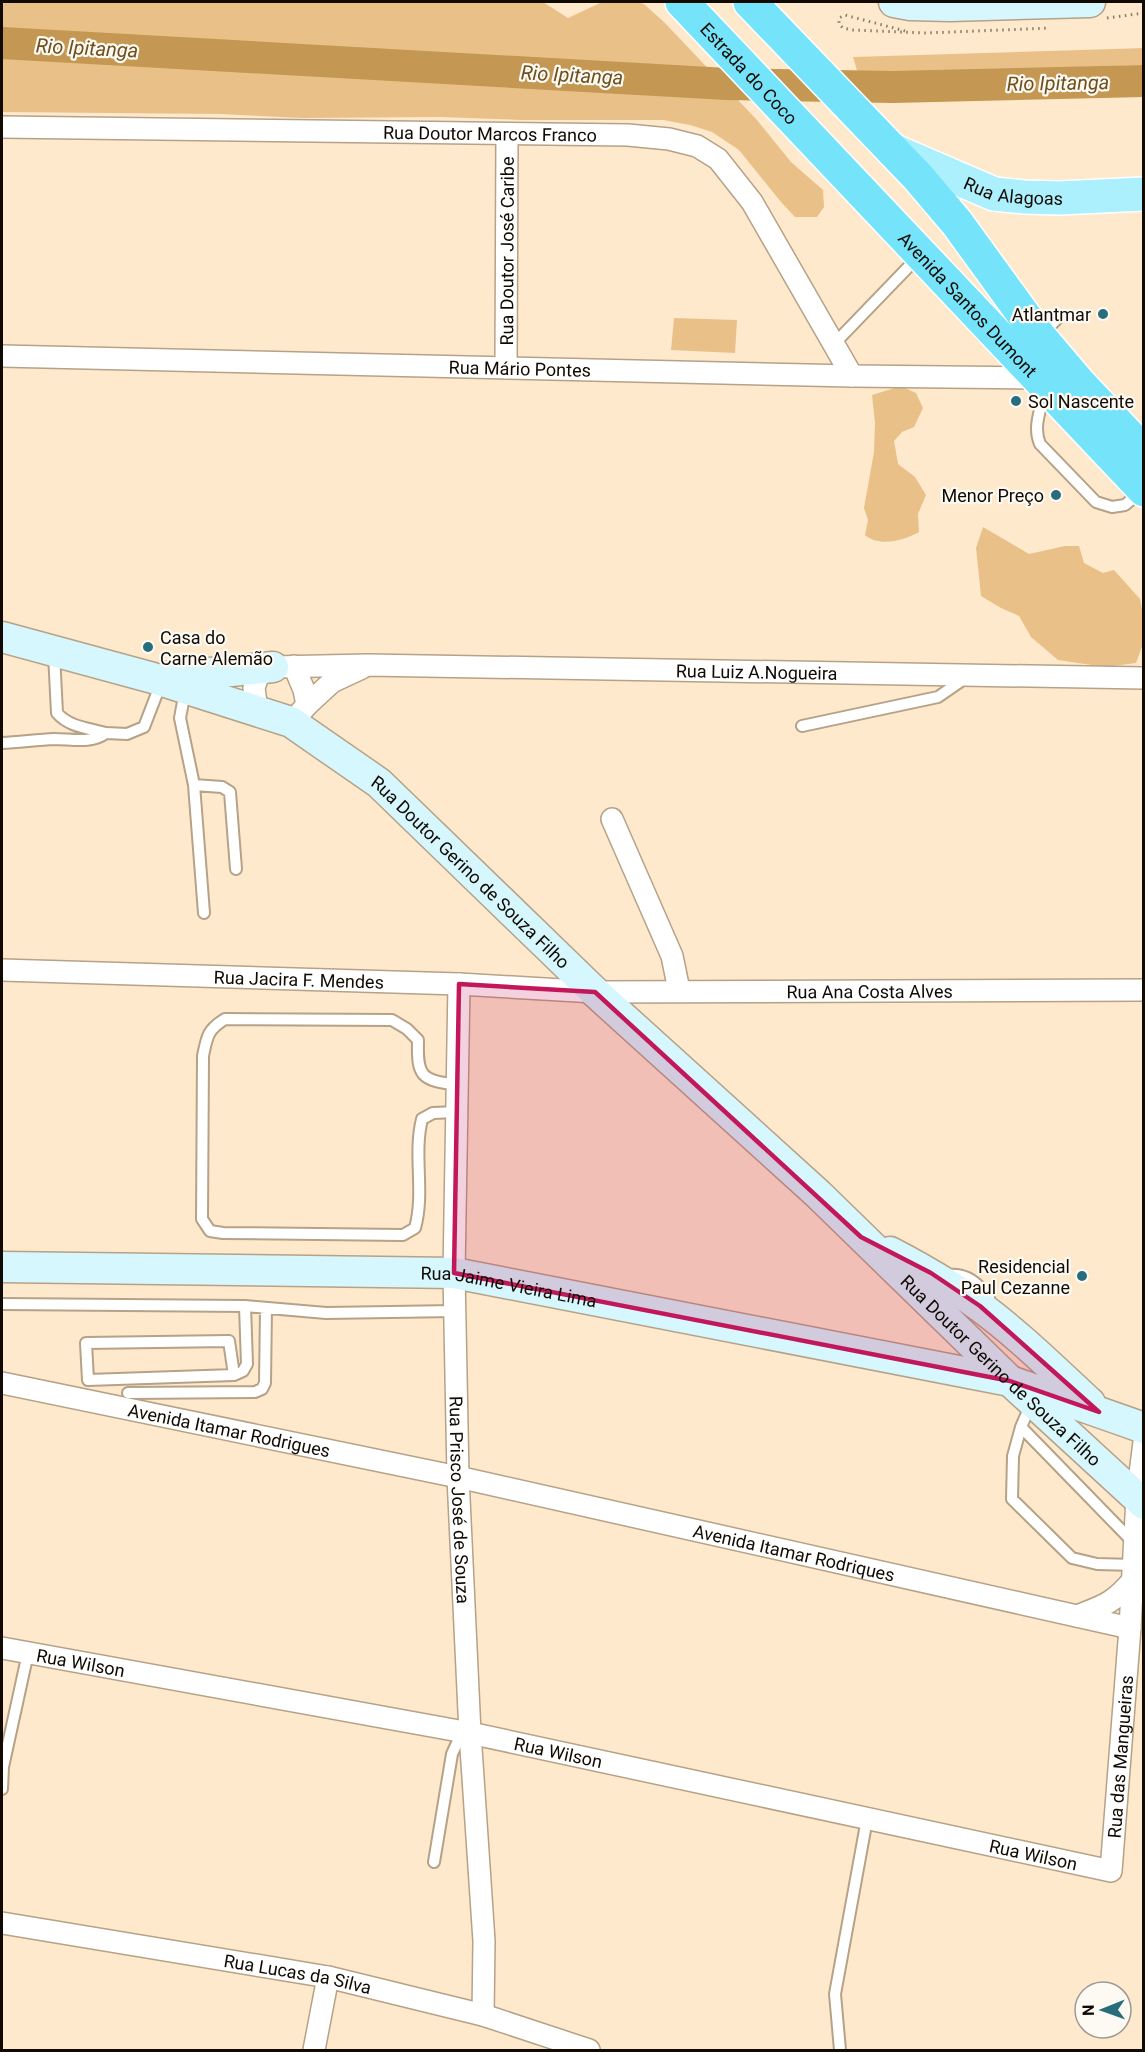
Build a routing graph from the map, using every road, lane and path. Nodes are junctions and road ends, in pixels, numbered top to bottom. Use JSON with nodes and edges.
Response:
{"nodes":[{"id":1,"x":1090,"y":2,"type":"edge"},
{"id":2,"x":752,"y":4,"type":"edge"},
{"id":3,"x":691,"y":10,"type":"edge"},
{"id":4,"x":907,"y":10,"type":"edge"},
{"id":5,"x":2,"y":127,"type":"edge"},
{"id":6,"x":507,"y":134,"type":"junction"},
{"id":7,"x":816,"y":144,"type":"joint"},
{"id":8,"x":892,"y":150,"type":"junction"},
{"id":9,"x":1143,"y":195,"type":"edge"},
{"id":10,"x":920,"y":254,"type":"junction"},
{"id":11,"x":834,"y":344,"type":"junction"},
{"id":12,"x":2,"y":356,"type":"edge"},
{"id":13,"x":506,"y":368,"type":"junction"},
{"id":14,"x":852,"y":376,"type":"junction"},
{"id":15,"x":1041,"y":383,"type":"junction"},
{"id":16,"x":1143,"y":452,"type":"edge"},
{"id":17,"x":1143,"y":490,"type":"edge"},
{"id":18,"x":2,"y":637,"type":"edge"},
{"id":19,"x":54,"y":651,"type":"junction"},
{"id":20,"x":368,"y":665,"type":"junction"},
{"id":21,"x":284,"y":666,"type":"junction"},
{"id":22,"x":970,"y":675,"type":"junction"},
{"id":23,"x":1143,"y":678,"type":"edge"},
{"id":24,"x":167,"y":682,"type":"junction"},
{"id":25,"x":257,"y":710,"type":"junction"},
{"id":26,"x":299,"y":713,"type":"junction"},
{"id":27,"x":802,"y":726,"type":"dead end"},
{"id":28,"x":106,"y":733,"type":"junction"},
{"id":29,"x":2,"y":743,"type":"edge"},
{"id":30,"x":194,"y":785,"type":"junction"},
{"id":31,"x":612,"y":819,"type":"dead end"},
{"id":32,"x":236,"y":869,"type":"dead end"},
{"id":33,"x":204,"y":913,"type":"dead end"},
{"id":34,"x":2,"y":970,"type":"edge"},
{"id":35,"x":459,"y":984,"type":"junction"},
{"id":36,"x":680,"y":990,"type":"junction"},
{"id":37,"x":1143,"y":990,"type":"edge"},
{"id":38,"x":595,"y":992,"type":"junction"},
{"id":39,"x":457,"y":1085,"type":"junction"},
{"id":40,"x":457,"y":1112,"type":"junction"},
{"id":41,"x":861,"y":1237,"type":"junction"},
{"id":42,"x":2,"y":1267,"type":"edge"},
{"id":43,"x":454,"y":1273,"type":"junction"},
{"id":44,"x":2,"y":1304,"type":"edge"},
{"id":45,"x":245,"y":1306,"type":"junction"},
{"id":46,"x":266,"y":1308,"type":"junction"},
{"id":47,"x":455,"y":1311,"type":"junction"},
{"id":48,"x":234,"y":1375,"type":"junction"},
{"id":49,"x":1010,"y":1381,"type":"junction"},
{"id":50,"x":2,"y":1383,"type":"edge"},
{"id":51,"x":128,"y":1393,"type":"dead end"},
{"id":52,"x":1099,"y":1412,"type":"junction"},
{"id":53,"x":1026,"y":1414,"type":"junction"},
{"id":54,"x":1143,"y":1428,"type":"edge"},
{"id":55,"x":1143,"y":1442,"type":"edge"},
{"id":56,"x":458,"y":1477,"type":"junction"},
{"id":57,"x":1140,"y":1501,"type":"edge"},
{"id":58,"x":1135,"y":1544,"type":"junction"},
{"id":59,"x":1133,"y":1573,"type":"junction"},
{"id":60,"x":1077,"y":1616,"type":"junction"},
{"id":61,"x":1130,"y":1628,"type":"junction"},
{"id":62,"x":2,"y":1648,"type":"edge"},
{"id":63,"x":28,"y":1653,"type":"junction"},
{"id":64,"x":466,"y":1732,"type":"junction"},
{"id":65,"x":2,"y":1789,"type":"edge"},
{"id":66,"x":867,"y":1819,"type":"junction"},
{"id":67,"x":435,"y":1862,"type":"dead end"},
{"id":68,"x":1111,"y":1871,"type":"joint"},
{"id":69,"x":2,"y":1923,"type":"edge"},
{"id":70,"x":328,"y":1977,"type":"junction"},
{"id":71,"x":483,"y":2015,"type":"junction"},
{"id":72,"x":314,"y":2050,"type":"edge"},
{"id":73,"x":589,"y":2050,"type":"edge"},
{"id":74,"x":840,"y":2050,"type":"edge"}],
"edges":[{"from":1,"to":4,"type":"main road"},
{"from":2,"to":8,"type":"highway","name":"Avenida Santos Dumont"},
{"from":3,"to":7,"type":"highway","name":"Estrada do Coco"},
{"from":4,"to":4,"type":"path"},
{"from":5,"to":6,"type":"street","name":"Rua Doutor Marcos Franco"},
{"from":6,"to":11,"type":"street","name":"Rua Doutor Marcos Franco"},
{"from":6,"to":13,"type":"street","name":"Rua Doutor José Caribe"},
{"from":7,"to":10,"type":"highway","name":"Avenida Santos Dumont"},
{"from":8,"to":9,"type":"main road","name":"Rua Alagoas"},
{"from":8,"to":16,"type":"highway","name":"Avenida Santos Dumont"},
{"from":10,"to":11,"type":"lane"},
{"from":10,"to":15,"type":"highway","name":"Avenida Santos Dumont"},
{"from":11,"to":14,"type":"street","name":"Rua Doutor Marcos Franco"},
{"from":12,"to":13,"type":"street","name":"Rua Mário Pontes"},
{"from":13,"to":14,"type":"street","name":"Rua Mário Pontes"},
{"from":14,"to":15,"type":"street","name":"Rua Mário Pontes"},
{"from":15,"to":17,"type":"highway","name":"Avenida Santos Dumont"},
{"from":15,"to":17,"type":"lane"},
{"from":18,"to":19,"type":"main road","name":"Rua Doutor Gerino de Souza Filho"},
{"from":19,"to":24,"type":"main road","name":"Rua Doutor Gerino de Souza Filho"},
{"from":19,"to":28,"type":"lane"},
{"from":20,"to":21,"type":"street","name":"Rua Luiz A.Nogueira"},
{"from":20,"to":22,"type":"street","name":"Rua Luiz A.Nogueira"},
{"from":20,"to":26,"type":"street","name":"Rua Luiz A.Nogueira"},
{"from":21,"to":24,"type":"main road"},
{"from":21,"to":25,"type":"street"},
{"from":21,"to":26,"type":"street"},
{"from":22,"to":23,"type":"street","name":"Rua Luiz A.Nogueira"},
{"from":22,"to":27,"type":"lane"},
{"from":24,"to":25,"type":"main road","name":"Rua Doutor Gerino de Souza Filho"},
{"from":24,"to":28,"type":"lane"},
{"from":24,"to":30,"type":"lane"},
{"from":25,"to":26,"type":"main road","name":"Rua Doutor Gerino de Souza Filho"},
{"from":26,"to":38,"type":"main road","name":"Rua Doutor Gerino de Souza Filho"},
{"from":28,"to":29,"type":"lane"},
{"from":30,"to":32,"type":"lane"},
{"from":30,"to":33,"type":"lane"},
{"from":31,"to":36,"type":"street"},
{"from":34,"to":35,"type":"street","name":"Rua Jacira F. Mendes"},
{"from":35,"to":38,"type":"street","name":"Rua Jacira F. Mendes"},
{"from":35,"to":39,"type":"street","name":"Rua Prisco José de Souza"},
{"from":36,"to":37,"type":"street","name":"Rua Ana Costa Alves"},
{"from":36,"to":38,"type":"street","name":"Rua Ana Costa Alves"},
{"from":38,"to":41,"type":"main road","name":"Rua Doutor Gerino de Souza Filho"},
{"from":39,"to":40,"type":"street","name":"Rua Prisco José de Souza"},
{"from":39,"to":40,"type":"lane"},
{"from":40,"to":43,"type":"street","name":"Rua Prisco José de Souza"},
{"from":41,"to":49,"type":"main road","name":"Rua Doutor Gerino de Souza Filho"},
{"from":41,"to":52,"type":"main road","name":"Rua Doutor Gerino de Souza Filho"},
{"from":42,"to":43,"type":"main road","name":"Rua Jaime Vieira Lima"},
{"from":43,"to":47,"type":"street","name":"Rua Prisco José de Souza"},
{"from":43,"to":49,"type":"main road","name":"Rua Jaime Vieira Lima"},
{"from":44,"to":45,"type":"lane"},
{"from":45,"to":46,"type":"lane"},
{"from":45,"to":48,"type":"lane"},
{"from":46,"to":47,"type":"lane"},
{"from":46,"to":51,"type":"lane"},
{"from":47,"to":56,"type":"street","name":"Rua Prisco José de Souza"},
{"from":48,"to":48,"type":"lane"},
{"from":49,"to":52,"type":"main road","name":"Rua Jaime Vieira Lima"},
{"from":49,"to":53,"type":"main road","name":"Rua Doutor Gerino de Souza Filho"},
{"from":50,"to":56,"type":"street","name":"Avenida Itamar Rodrigues"},
{"from":52,"to":54,"type":"main road","name":"Rua Jaime Vieira Lima"},
{"from":53,"to":57,"type":"main road","name":"Rua Doutor Gerino de Souza Filho"},
{"from":53,"to":58,"type":"lane"},
{"from":53,"to":59,"type":"lane"},
{"from":55,"to":57,"type":"street","name":"Rua das Mangueiras"},
{"from":56,"to":60,"type":"street","name":"Avenida Itamar Rodriques"},
{"from":56,"to":64,"type":"street","name":"Rua Prisco José de Souza"},
{"from":57,"to":58,"type":"street","name":"Rua das Mangueiras"},
{"from":58,"to":59,"type":"street","name":"Rua das Mangueiras"},
{"from":59,"to":60,"type":"street"},
{"from":59,"to":61,"type":"street","name":"Rua das Mangueiras"},
{"from":60,"to":61,"type":"street","name":"Avenida Itamar Rodriques"},
{"from":61,"to":68,"type":"street","name":"Rua das Mangueiras"},
{"from":62,"to":63,"type":"street","name":"Rua Wilson"},
{"from":63,"to":64,"type":"street","name":"Rua Wilson"},
{"from":63,"to":65,"type":"lane"},
{"from":64,"to":66,"type":"street","name":"Rua Wilson"},
{"from":64,"to":67,"type":"lane"},
{"from":64,"to":71,"type":"street","name":"Rua Prisco José de Souza"},
{"from":66,"to":68,"type":"street","name":"Rua Wilson"},
{"from":66,"to":74,"type":"lane"},
{"from":69,"to":70,"type":"street","name":"Rua Lucas da Silva"},
{"from":70,"to":71,"type":"street","name":"Rua Lucas da Silva"},
{"from":70,"to":72,"type":"street"},
{"from":71,"to":73,"type":"street","name":"Rua Lucas da Silva"}]}
